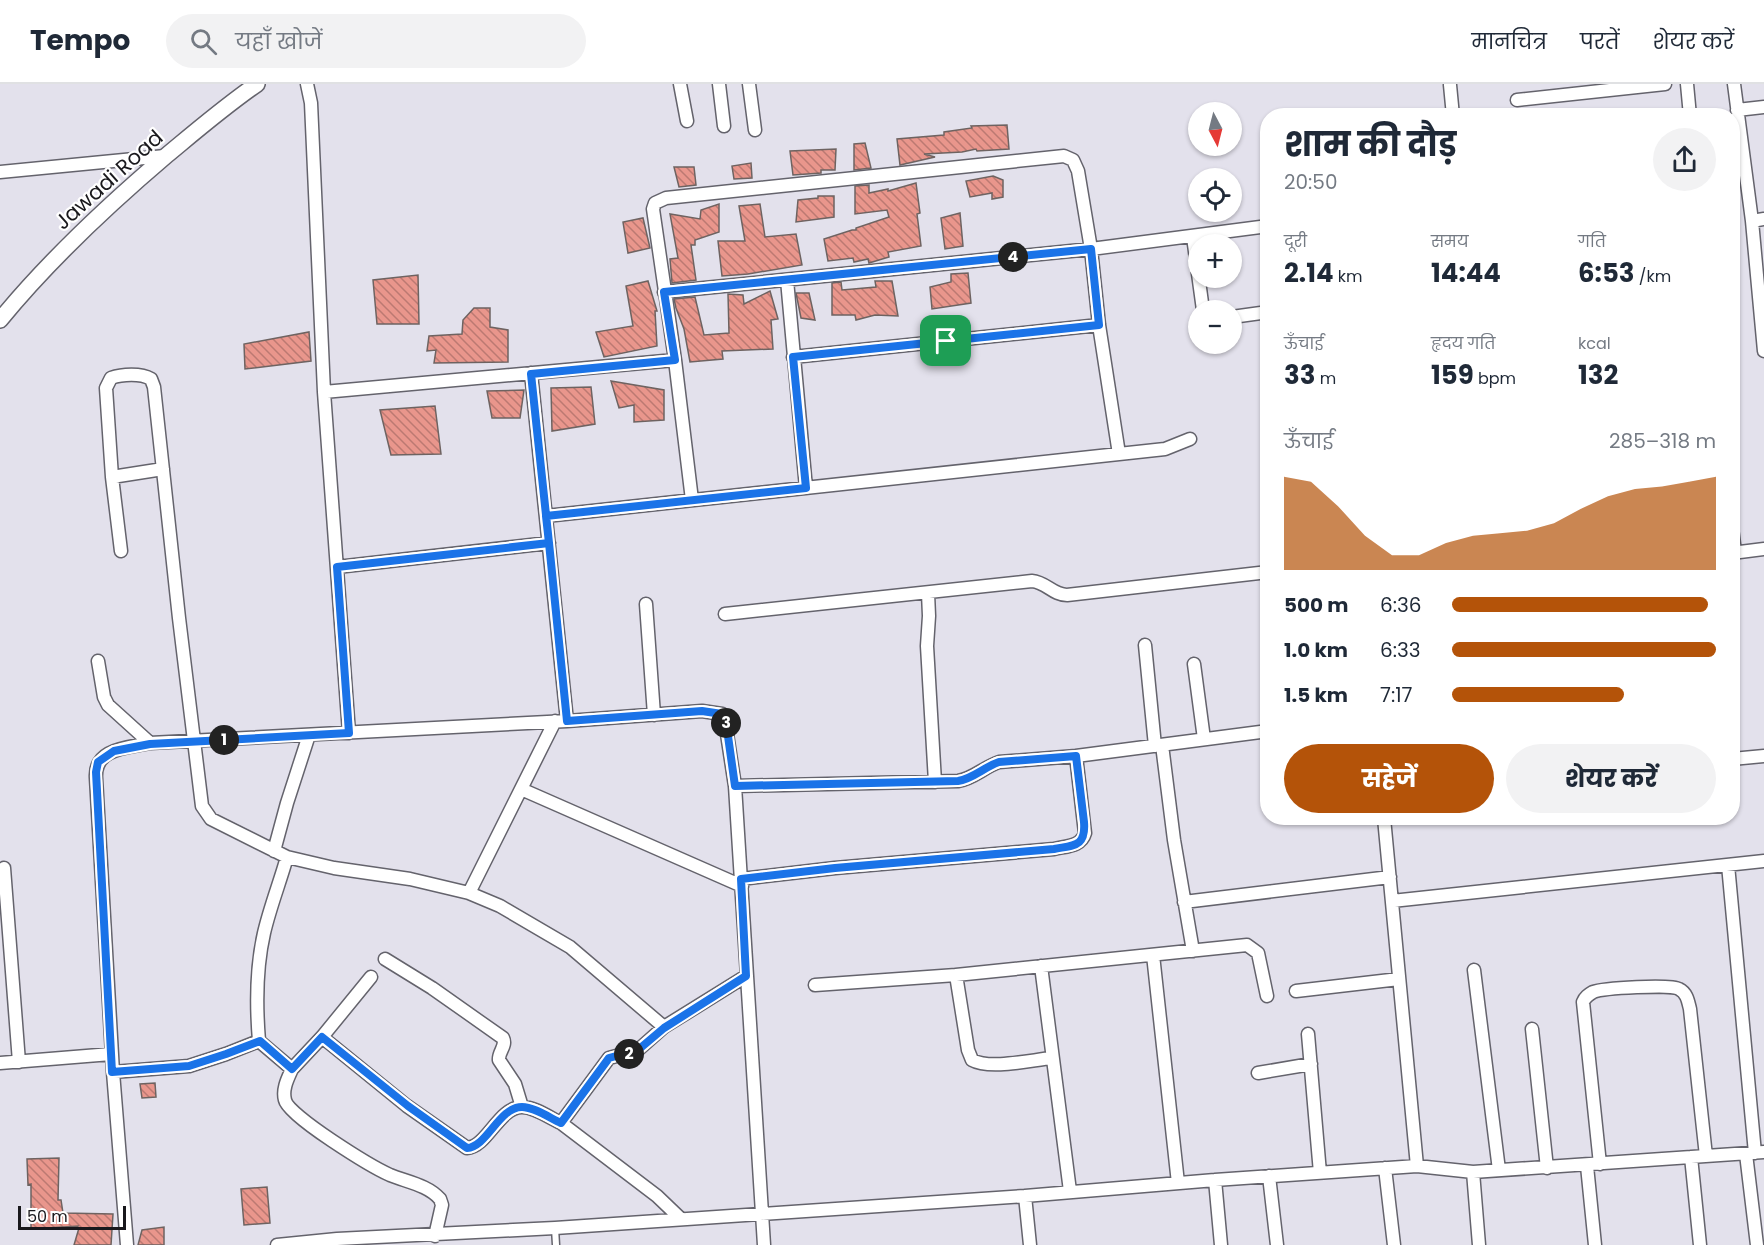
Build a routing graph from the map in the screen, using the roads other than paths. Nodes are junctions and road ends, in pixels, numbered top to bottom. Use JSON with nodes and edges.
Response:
{"nodes":[{"id":1,"x":257,"y":84,"type":"edge"},
{"id":2,"x":681,"y":84,"type":"edge"},
{"id":3,"x":719,"y":84,"type":"edge"},
{"id":4,"x":749,"y":84,"type":"edge"},
{"id":5,"x":1665,"y":84,"type":"edge"},
{"id":6,"x":1687,"y":84,"type":"edge"},
{"id":7,"x":1734,"y":84,"type":"edge"},
{"id":8,"x":1450,"y":85,"type":"edge"},
{"id":9,"x":309,"y":93,"type":"edge"},
{"id":10,"x":1517,"y":100,"type":"dead end"},
{"id":11,"x":1764,"y":107,"type":"edge"},
{"id":12,"x":1452,"y":108,"type":"edge"},
{"id":13,"x":1689,"y":108,"type":"edge"},
{"id":14,"x":1737,"y":108,"type":"edge"},
{"id":15,"x":1740,"y":110,"type":"edge"},
{"id":16,"x":687,"y":121,"type":"dead end"},
{"id":17,"x":724,"y":126,"type":"dead end"},
{"id":18,"x":1740,"y":126,"type":"edge"},
{"id":19,"x":755,"y":130,"type":"dead end"},
{"id":20,"x":165,"y":156,"type":"junction"},
{"id":21,"x":0,"y":172,"type":"edge"},
{"id":22,"x":1758,"y":220,"type":"edge"},
{"id":23,"x":1260,"y":227,"type":"edge"},
{"id":24,"x":1213,"y":234,"type":"edge"},
{"id":25,"x":1188,"y":238,"type":"edge"},
{"id":26,"x":1091,"y":249,"type":"junction"},
{"id":27,"x":787,"y":280,"type":"junction"},
{"id":28,"x":664,"y":292,"type":"junction"},
{"id":29,"x":1260,"y":313,"type":"edge"},
{"id":30,"x":1242,"y":316,"type":"edge"},
{"id":31,"x":0,"y":320,"type":"edge"},
{"id":32,"x":1099,"y":325,"type":"junction"},
{"id":33,"x":1764,"y":351,"type":"edge"},
{"id":34,"x":793,"y":357,"type":"junction"},
{"id":35,"x":675,"y":360,"type":"junction"},
{"id":36,"x":531,"y":374,"type":"junction"},
{"id":37,"x":324,"y":392,"type":"junction"},
{"id":38,"x":1190,"y":439,"type":"dead end"},
{"id":39,"x":1119,"y":454,"type":"junction"},
{"id":40,"x":163,"y":469,"type":"junction"},
{"id":41,"x":112,"y":477,"type":"junction"},
{"id":42,"x":806,"y":488,"type":"junction"},
{"id":43,"x":692,"y":500,"type":"junction"},
{"id":44,"x":546,"y":516,"type":"junction"},
{"id":45,"x":549,"y":543,"type":"junction"},
{"id":46,"x":1764,"y":549,"type":"edge"},
{"id":47,"x":121,"y":551,"type":"dead end"},
{"id":48,"x":1740,"y":552,"type":"edge"},
{"id":49,"x":337,"y":567,"type":"junction"},
{"id":50,"x":1260,"y":573,"type":"edge"},
{"id":51,"x":928,"y":593,"type":"junction"},
{"id":52,"x":646,"y":604,"type":"dead end"},
{"id":53,"x":725,"y":614,"type":"dead end"},
{"id":54,"x":1145,"y":645,"type":"dead end"},
{"id":55,"x":98,"y":661,"type":"dead end"},
{"id":56,"x":1194,"y":664,"type":"dead end"},
{"id":57,"x":654,"y":716,"type":"junction"},
{"id":58,"x":561,"y":721,"type":"junction"},
{"id":59,"x":1260,"y":732,"type":"edge"},
{"id":60,"x":349,"y":733,"type":"junction"},
{"id":61,"x":309,"y":735,"type":"junction"},
{"id":62,"x":1204,"y":739,"type":"junction"},
{"id":63,"x":193,"y":742,"type":"junction"},
{"id":64,"x":150,"y":744,"type":"junction"},
{"id":65,"x":1159,"y":745,"type":"junction"},
{"id":66,"x":1076,"y":756,"type":"junction"},
{"id":67,"x":1764,"y":756,"type":"edge"},
{"id":68,"x":1740,"y":758,"type":"edge"},
{"id":69,"x":935,"y":782,"type":"junction"},
{"id":70,"x":735,"y":786,"type":"junction"},
{"id":71,"x":521,"y":789,"type":"junction"},
{"id":72,"x":1385,"y":825,"type":"edge"},
{"id":73,"x":274,"y":851,"type":"junction"},
{"id":74,"x":287,"y":857,"type":"junction"},
{"id":75,"x":1764,"y":861,"type":"edge"},
{"id":76,"x":1728,"y":865,"type":"junction"},
{"id":77,"x":4,"y":868,"type":"dead end"},
{"id":78,"x":1390,"y":877,"type":"junction"},
{"id":79,"x":741,"y":882,"type":"junction"},
{"id":80,"x":469,"y":893,"type":"junction"},
{"id":81,"x":1184,"y":902,"type":"junction"},
{"id":82,"x":1392,"y":902,"type":"junction"},
{"id":83,"x":1193,"y":951,"type":"junction"},
{"id":84,"x":1153,"y":955,"type":"junction"},
{"id":85,"x":385,"y":959,"type":"dead end"},
{"id":86,"x":1041,"y":966,"type":"junction"},
{"id":87,"x":1474,"y":970,"type":"dead end"},
{"id":88,"x":956,"y":975,"type":"junction"},
{"id":89,"x":746,"y":976,"type":"junction"},
{"id":90,"x":371,"y":977,"type":"dead end"},
{"id":91,"x":1399,"y":979,"type":"junction"},
{"id":92,"x":815,"y":985,"type":"dead end"},
{"id":93,"x":1296,"y":991,"type":"dead end"},
{"id":94,"x":1267,"y":996,"type":"dead end"},
{"id":95,"x":664,"y":1028,"type":"junction"},
{"id":96,"x":1532,"y":1029,"type":"dead end"},
{"id":97,"x":1308,"y":1034,"type":"dead end"},
{"id":98,"x":322,"y":1037,"type":"junction"},
{"id":99,"x":260,"y":1041,"type":"junction"},
{"id":100,"x":111,"y":1054,"type":"junction"},
{"id":101,"x":1052,"y":1058,"type":"junction"},
{"id":102,"x":19,"y":1062,"type":"junction"},
{"id":103,"x":0,"y":1063,"type":"edge"},
{"id":104,"x":1311,"y":1064,"type":"junction"},
{"id":105,"x":292,"y":1069,"type":"junction"},
{"id":106,"x":112,"y":1072,"type":"junction"},
{"id":107,"x":1258,"y":1073,"type":"dead end"},
{"id":108,"x":522,"y":1107,"type":"junction"},
{"id":109,"x":561,"y":1123,"type":"junction"},
{"id":110,"x":1755,"y":1153,"type":"edge"},
{"id":111,"x":1706,"y":1156,"type":"junction"},
{"id":112,"x":1691,"y":1157,"type":"junction"},
{"id":113,"x":1593,"y":1165,"type":"junction"},
{"id":114,"x":1417,"y":1166,"type":"junction"},
{"id":115,"x":1385,"y":1168,"type":"junction"},
{"id":116,"x":1547,"y":1168,"type":"junction"},
{"id":117,"x":1499,"y":1170,"type":"junction"},
{"id":118,"x":1473,"y":1172,"type":"junction"},
{"id":119,"x":1320,"y":1173,"type":"junction"},
{"id":120,"x":1269,"y":1176,"type":"junction"},
{"id":121,"x":1215,"y":1180,"type":"junction"},
{"id":122,"x":1178,"y":1183,"type":"junction"},
{"id":123,"x":1070,"y":1191,"type":"junction"},
{"id":124,"x":1025,"y":1196,"type":"junction"},
{"id":125,"x":762,"y":1214,"type":"junction"},
{"id":126,"x":681,"y":1219,"type":"junction"},
{"id":127,"x":555,"y":1228,"type":"junction"},
{"id":128,"x":435,"y":1236,"type":"junction"},
{"id":129,"x":337,"y":1242,"type":"edge"},
{"id":130,"x":127,"y":1245,"type":"edge"},
{"id":131,"x":278,"y":1245,"type":"edge"},
{"id":132,"x":556,"y":1245,"type":"edge"},
{"id":133,"x":764,"y":1245,"type":"edge"},
{"id":134,"x":1030,"y":1245,"type":"edge"},
{"id":135,"x":1221,"y":1245,"type":"edge"},
{"id":136,"x":1277,"y":1245,"type":"edge"},
{"id":137,"x":1394,"y":1245,"type":"edge"},
{"id":138,"x":1479,"y":1245,"type":"edge"},
{"id":139,"x":1595,"y":1245,"type":"edge"},
{"id":140,"x":1700,"y":1245,"type":"edge"},
{"id":141,"x":1757,"y":1245,"type":"edge"}],
"edges":[{"from":1,"to":20,"type":"street","name":"Jawadi Road"},
{"from":2,"to":16,"type":"street"},
{"from":3,"to":17,"type":"street"},
{"from":4,"to":19,"type":"street"},
{"from":5,"to":10,"type":"street"},
{"from":6,"to":13,"type":"street"},
{"from":7,"to":14,"type":"street"},
{"from":8,"to":12,"type":"street"},
{"from":9,"to":37,"type":"street"},
{"from":11,"to":15,"type":"street"},
{"from":18,"to":22,"type":"street"},
{"from":20,"to":21,"type":"street"},
{"from":20,"to":31,"type":"street","name":"Jawadi Road"},
{"from":22,"to":33,"type":"street"},
{"from":23,"to":24,"type":"street"},
{"from":25,"to":26,"type":"street"},
{"from":26,"to":27,"type":"street"},
{"from":26,"to":28,"type":"street"},
{"from":26,"to":32,"type":"street"},
{"from":27,"to":28,"type":"street"},
{"from":27,"to":34,"type":"street"},
{"from":28,"to":35,"type":"street"},
{"from":29,"to":30,"type":"street"},
{"from":32,"to":34,"type":"street"},
{"from":32,"to":39,"type":"street"},
{"from":34,"to":42,"type":"street"},
{"from":35,"to":36,"type":"street"},
{"from":35,"to":43,"type":"street"},
{"from":36,"to":37,"type":"street"},
{"from":36,"to":44,"type":"street"},
{"from":37,"to":49,"type":"street"},
{"from":38,"to":39,"type":"street"},
{"from":39,"to":42,"type":"street"},
{"from":40,"to":41,"type":"street"},
{"from":40,"to":41,"type":"street"},
{"from":40,"to":63,"type":"street"},
{"from":41,"to":47,"type":"street"},
{"from":42,"to":43,"type":"street"},
{"from":43,"to":44,"type":"street"},
{"from":44,"to":45,"type":"street"},
{"from":45,"to":49,"type":"street"},
{"from":45,"to":58,"type":"street"},
{"from":46,"to":48,"type":"street"},
{"from":49,"to":60,"type":"street"},
{"from":50,"to":51,"type":"street"},
{"from":51,"to":53,"type":"street"},
{"from":51,"to":69,"type":"street"},
{"from":52,"to":57,"type":"street"},
{"from":54,"to":65,"type":"street"},
{"from":55,"to":64,"type":"street"},
{"from":56,"to":62,"type":"street"},
{"from":57,"to":58,"type":"street"},
{"from":57,"to":70,"type":"street"},
{"from":58,"to":60,"type":"street"},
{"from":58,"to":71,"type":"street"},
{"from":59,"to":62,"type":"street"},
{"from":60,"to":61,"type":"street"},
{"from":61,"to":63,"type":"street"},
{"from":61,"to":73,"type":"street"},
{"from":62,"to":65,"type":"street"},
{"from":63,"to":64,"type":"street"},
{"from":63,"to":73,"type":"street"},
{"from":64,"to":100,"type":"street"},
{"from":65,"to":66,"type":"street"},
{"from":65,"to":81,"type":"street"},
{"from":66,"to":69,"type":"street"},
{"from":66,"to":79,"type":"street"},
{"from":67,"to":68,"type":"street"},
{"from":69,"to":70,"type":"street"},
{"from":70,"to":79,"type":"street"},
{"from":71,"to":79,"type":"street"},
{"from":71,"to":80,"type":"street"},
{"from":72,"to":78,"type":"street"},
{"from":73,"to":74,"type":"street"},
{"from":74,"to":80,"type":"street"},
{"from":74,"to":99,"type":"street"},
{"from":75,"to":76,"type":"street"},
{"from":76,"to":82,"type":"street"},
{"from":76,"to":110,"type":"street"},
{"from":77,"to":102,"type":"street"},
{"from":78,"to":81,"type":"street"},
{"from":78,"to":82,"type":"street"},
{"from":79,"to":89,"type":"street"},
{"from":80,"to":95,"type":"street"},
{"from":81,"to":83,"type":"street"},
{"from":82,"to":91,"type":"street"},
{"from":83,"to":84,"type":"street"},
{"from":83,"to":94,"type":"street"},
{"from":84,"to":86,"type":"street"},
{"from":84,"to":122,"type":"street"},
{"from":85,"to":108,"type":"street"},
{"from":86,"to":88,"type":"street"},
{"from":86,"to":101,"type":"street"},
{"from":87,"to":117,"type":"street"},
{"from":88,"to":92,"type":"street"},
{"from":88,"to":101,"type":"street"},
{"from":89,"to":95,"type":"street"},
{"from":89,"to":125,"type":"street"},
{"from":90,"to":98,"type":"street"},
{"from":91,"to":93,"type":"street"},
{"from":91,"to":114,"type":"street"},
{"from":95,"to":109,"type":"street"},
{"from":96,"to":116,"type":"street"},
{"from":97,"to":104,"type":"street"},
{"from":98,"to":105,"type":"street"},
{"from":98,"to":108,"type":"street"},
{"from":99,"to":105,"type":"street"},
{"from":99,"to":106,"type":"street"},
{"from":100,"to":102,"type":"street"},
{"from":100,"to":106,"type":"street"},
{"from":101,"to":123,"type":"street"},
{"from":102,"to":103,"type":"street"},
{"from":104,"to":107,"type":"street"},
{"from":104,"to":119,"type":"street"},
{"from":105,"to":128,"type":"street"},
{"from":106,"to":130,"type":"street"},
{"from":108,"to":109,"type":"street"},
{"from":109,"to":126,"type":"street"},
{"from":110,"to":111,"type":"street"},
{"from":110,"to":141,"type":"street"},
{"from":111,"to":112,"type":"street"},
{"from":111,"to":113,"type":"street"},
{"from":112,"to":113,"type":"street"},
{"from":112,"to":140,"type":"street"},
{"from":113,"to":116,"type":"street"},
{"from":113,"to":139,"type":"street"},
{"from":114,"to":115,"type":"street"},
{"from":114,"to":118,"type":"street"},
{"from":115,"to":119,"type":"street"},
{"from":115,"to":137,"type":"street"},
{"from":116,"to":117,"type":"street"},
{"from":117,"to":118,"type":"street"},
{"from":118,"to":138,"type":"street"},
{"from":119,"to":120,"type":"street"},
{"from":120,"to":121,"type":"street"},
{"from":120,"to":136,"type":"street"},
{"from":121,"to":122,"type":"street"},
{"from":121,"to":135,"type":"street"},
{"from":122,"to":123,"type":"street"},
{"from":123,"to":124,"type":"street"},
{"from":124,"to":125,"type":"street"},
{"from":124,"to":134,"type":"street"},
{"from":125,"to":126,"type":"street"},
{"from":125,"to":133,"type":"street"},
{"from":126,"to":127,"type":"street"},
{"from":127,"to":128,"type":"street"},
{"from":127,"to":132,"type":"lane"},
{"from":128,"to":129,"type":"street"},
{"from":129,"to":131,"type":"street"}]}
